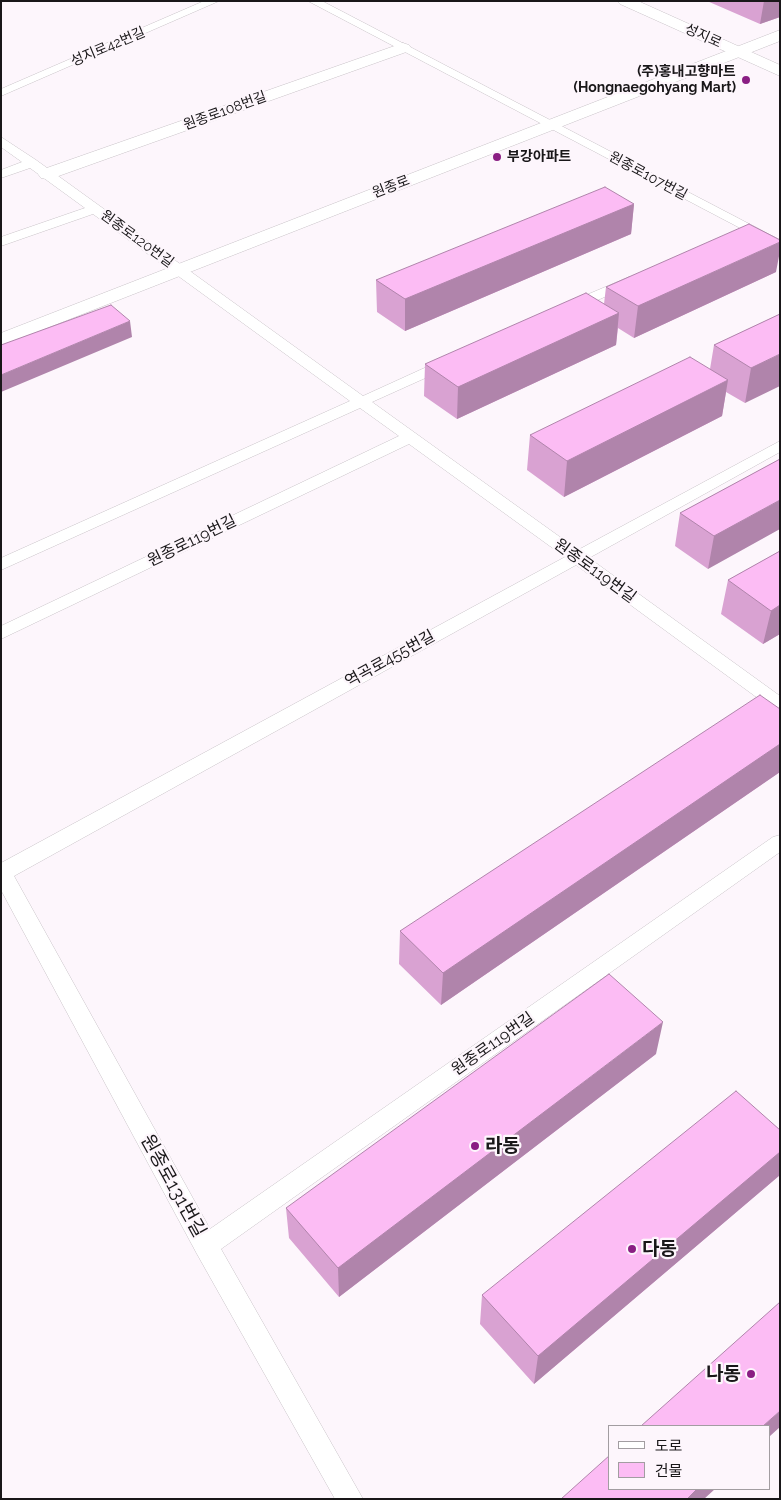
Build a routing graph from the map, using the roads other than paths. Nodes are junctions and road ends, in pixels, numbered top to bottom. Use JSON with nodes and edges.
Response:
{"nodes":[{"id":1,"x":214,"y":1,"type":"edge"},
{"id":2,"x":314,"y":1,"type":"edge"},
{"id":3,"x":626,"y":1,"type":"edge"},
{"id":4,"x":780,"y":35,"type":"edge"},
{"id":5,"x":403,"y":48,"type":"junction"},
{"id":6,"x":737,"y":52,"type":"junction"},
{"id":7,"x":780,"y":71,"type":"edge"},
{"id":8,"x":1,"y":94,"type":"edge"},
{"id":9,"x":550,"y":125,"type":"junction"},
{"id":10,"x":1,"y":141,"type":"edge"},
{"id":11,"x":32,"y":164,"type":"junction"},
{"id":12,"x":1,"y":174,"type":"edge"},
{"id":13,"x":48,"y":174,"type":"junction"},
{"id":14,"x":95,"y":209,"type":"junction"},
{"id":15,"x":746,"y":228,"type":"junction"},
{"id":16,"x":728,"y":236,"type":"edge"},
{"id":17,"x":1,"y":242,"type":"edge"},
{"id":18,"x":780,"y":245,"type":"edge"},
{"id":19,"x":180,"y":270,"type":"junction"},
{"id":20,"x":639,"y":276,"type":"edge"},
{"id":21,"x":558,"y":313,"type":"edge"},
{"id":22,"x":1,"y":340,"type":"edge"},
{"id":23,"x":460,"y":357,"type":"edge"},
{"id":24,"x":361,"y":402,"type":"junction"},
{"id":25,"x":410,"y":437,"type":"junction"},
{"id":26,"x":780,"y":446,"type":"edge"},
{"id":27,"x":576,"y":558,"type":"junction"},
{"id":28,"x":1,"y":565,"type":"edge"},
{"id":29,"x":1,"y":633,"type":"edge"},
{"id":30,"x":780,"y":705,"type":"edge"},
{"id":31,"x":780,"y":842,"type":"edge"},
{"id":32,"x":2,"y":872,"type":"edge"},
{"id":33,"x":206,"y":1246,"type":"junction"},
{"id":34,"x":350,"y":1499,"type":"edge"}],
"edges":[{"from":1,"to":8,"type":"lane","name":"성지로42번길"},
{"from":2,"to":5,"type":"lane"},
{"from":3,"to":6,"type":"street","name":"성지로"},
{"from":4,"to":6,"type":"street","name":"원종로"},
{"from":5,"to":9,"type":"lane"},
{"from":5,"to":13,"type":"street","name":"원종로108번길"},
{"from":6,"to":7,"type":"street","name":"성지로"},
{"from":6,"to":9,"type":"street","name":"원종로"},
{"from":9,"to":15,"type":"lane","name":"원종로107번길"},
{"from":9,"to":19,"type":"street","name":"원종로"},
{"from":10,"to":11,"type":"lane","name":"원종로120번길"},
{"from":11,"to":12,"type":"lane"},
{"from":11,"to":13,"type":"lane","name":"원종로120번길"},
{"from":13,"to":14,"type":"lane","name":"원종로120번길"},
{"from":14,"to":17,"type":"lane","name":"원종로120번길"},
{"from":14,"to":19,"type":"lane","name":"원종로120번길"},
{"from":15,"to":16,"type":"lane"},
{"from":15,"to":18,"type":"lane","name":"원종로107번길"},
{"from":19,"to":22,"type":"street","name":"원종로"},
{"from":19,"to":24,"type":"lane","name":"원종로119번길"},
{"from":20,"to":21,"type":"lane"},
{"from":23,"to":24,"type":"lane"},
{"from":24,"to":25,"type":"lane","name":"원종로119번길"},
{"from":24,"to":28,"type":"lane"},
{"from":25,"to":27,"type":"lane","name":"원종로119번길"},
{"from":25,"to":29,"type":"lane","name":"원종로119번길"},
{"from":26,"to":27,"type":"lane","name":"역곡로455번길"},
{"from":27,"to":30,"type":"lane","name":"원종로119번길"},
{"from":27,"to":32,"type":"lane","name":"역곡로455번길"},
{"from":31,"to":33,"type":"lane","name":"원종로119번길"},
{"from":32,"to":33,"type":"lane","name":"원종로131번길"},
{"from":33,"to":34,"type":"lane","name":"원종로131번길"}]}
